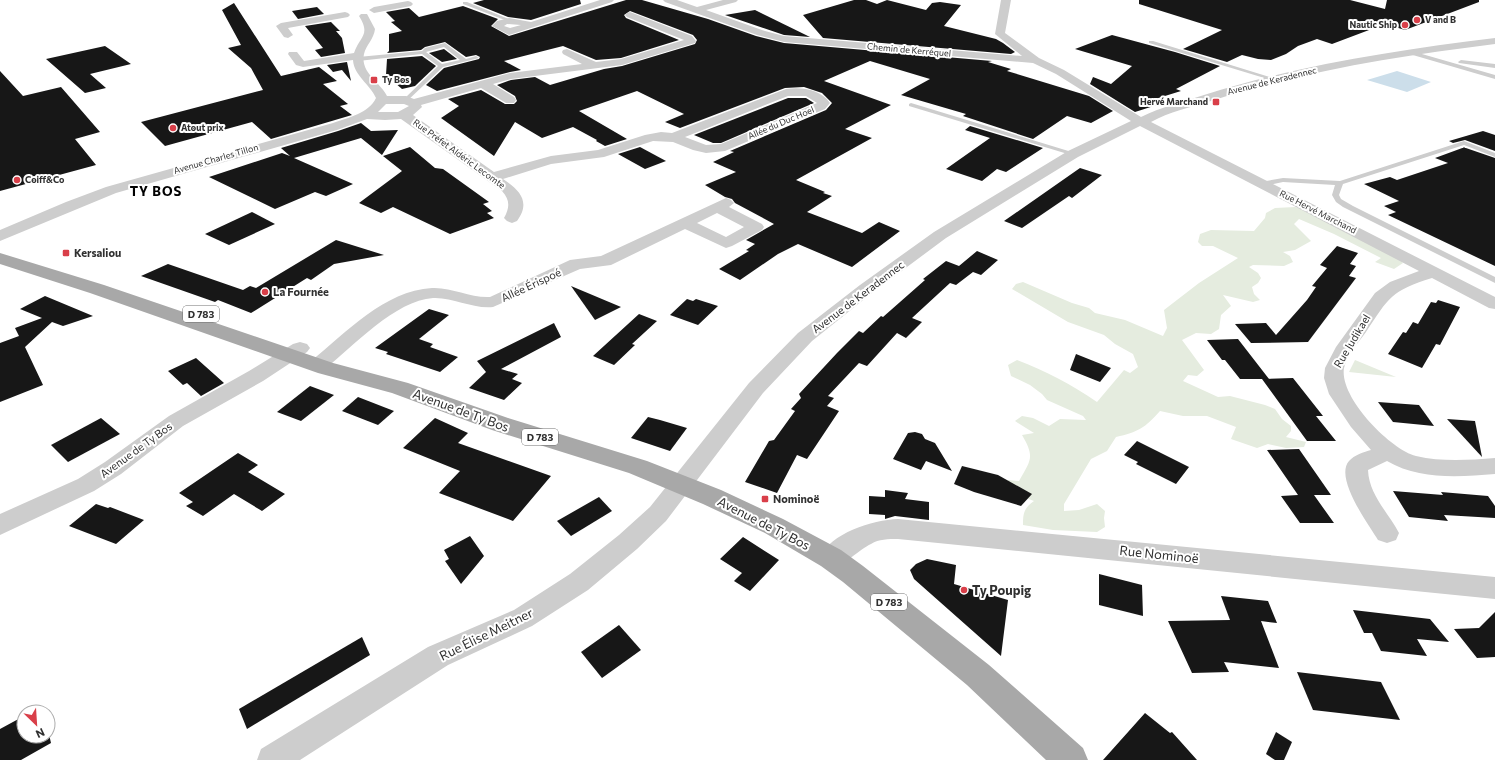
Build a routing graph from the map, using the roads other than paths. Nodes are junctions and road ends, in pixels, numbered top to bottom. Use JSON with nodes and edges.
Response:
{"nodes":[{"id":1,"x":609,"y":0,"type":"edge"},
{"id":2,"x":668,"y":0,"type":"edge"},
{"id":3,"x":733,"y":0,"type":"edge"},
{"id":4,"x":1006,"y":0,"type":"edge"},
{"id":5,"x":465,"y":3,"type":"dead end"},
{"id":6,"x":408,"y":4,"type":"dead end"},
{"id":7,"x":374,"y":10,"type":"junction"},
{"id":8,"x":697,"y":10,"type":"junction"},
{"id":9,"x":345,"y":15,"type":"junction"},
{"id":10,"x":630,"y":15,"type":"dead end"},
{"id":11,"x":364,"y":16,"type":"junction"},
{"id":12,"x":512,"y":21,"type":"junction"},
{"id":13,"x":531,"y":25,"type":"junction"},
{"id":14,"x":288,"y":35,"type":"dead end"},
{"id":15,"x":1495,"y":41,"type":"edge"},
{"id":16,"x":1151,"y":42,"type":"dead end"},
{"id":17,"x":423,"y":52,"type":"junction"},
{"id":18,"x":567,"y":52,"type":"dead end"},
{"id":19,"x":1408,"y":52,"type":"junction"},
{"id":20,"x":294,"y":54,"type":"dead end"},
{"id":21,"x":358,"y":58,"type":"junction"},
{"id":22,"x":476,"y":58,"type":"dead end"},
{"id":23,"x":464,"y":60,"type":"junction"},
{"id":24,"x":1035,"y":60,"type":"junction"},
{"id":25,"x":1439,"y":61,"type":"junction"},
{"id":26,"x":441,"y":66,"type":"junction"},
{"id":27,"x":596,"y":66,"type":"junction"},
{"id":28,"x":1495,"y":66,"type":"edge"},
{"id":29,"x":1495,"y":77,"type":"edge"},
{"id":30,"x":1273,"y":79,"type":"junction"},
{"id":31,"x":482,"y":83,"type":"junction"},
{"id":32,"x":382,"y":100,"type":"junction"},
{"id":33,"x":510,"y":100,"type":"dead end"},
{"id":34,"x":911,"y":105,"type":"dead end"},
{"id":35,"x":408,"y":106,"type":"junction"},
{"id":36,"x":366,"y":115,"type":"junction"},
{"id":37,"x":1140,"y":121,"type":"junction"},
{"id":38,"x":671,"y":138,"type":"junction"},
{"id":39,"x":1073,"y":154,"type":"junction"},
{"id":40,"x":1495,"y":155,"type":"edge"},
{"id":41,"x":494,"y":178,"type":"junction"},
{"id":42,"x":1340,"y":183,"type":"junction"},
{"id":43,"x":1264,"y":184,"type":"junction"},
{"id":44,"x":512,"y":218,"type":"dead end"},
{"id":45,"x":686,"y":223,"type":"junction"},
{"id":46,"x":0,"y":236,"type":"edge"},
{"id":47,"x":0,"y":243,"type":"edge"},
{"id":48,"x":0,"y":258,"type":"edge"},
{"id":49,"x":1433,"y":272,"type":"junction"},
{"id":50,"x":1495,"y":280,"type":"edge"},
{"id":51,"x":1495,"y":304,"type":"edge"},
{"id":52,"x":295,"y":352,"type":"junction"},
{"id":53,"x":323,"y":362,"type":"junction"},
{"id":54,"x":1388,"y":452,"type":"junction"},
{"id":55,"x":1495,"y":466,"type":"edge"},
{"id":56,"x":681,"y":484,"type":"junction"},
{"id":57,"x":0,"y":525,"type":"edge"},
{"id":58,"x":1387,"y":533,"type":"dead end"},
{"id":59,"x":831,"y":558,"type":"junction"},
{"id":60,"x":1495,"y":588,"type":"edge"},
{"id":61,"x":272,"y":760,"type":"edge"},
{"id":62,"x":1071,"y":760,"type":"edge"}],
"edges":[{"from":1,"to":13,"type":"street"},
{"from":2,"to":8,"type":"street","name":"Chemin de Kerréquel"},
{"from":3,"to":8,"type":"street"},
{"from":4,"to":24,"type":"street"},
{"from":5,"to":12,"type":"lane"},
{"from":6,"to":7,"type":"street"},
{"from":7,"to":9,"type":"street"},
{"from":7,"to":11,"type":"street"},
{"from":8,"to":24,"type":"street","name":"Chemin de Kerréquel"},
{"from":9,"to":11,"type":"street"},
{"from":9,"to":14,"type":"street"},
{"from":10,"to":27,"type":"street"},
{"from":11,"to":21,"type":"street"},
{"from":12,"to":13,"type":"street"},
{"from":12,"to":13,"type":"street"},
{"from":15,"to":19,"type":"street","name":"Avenue de Keradennec"},
{"from":16,"to":30,"type":"lane"},
{"from":17,"to":21,"type":"lane"},
{"from":17,"to":23,"type":"lane"},
{"from":17,"to":26,"type":"lane"},
{"from":18,"to":27,"type":"street"},
{"from":19,"to":25,"type":"lane"},
{"from":19,"to":30,"type":"street","name":"Avenue de Keradennec"},
{"from":20,"to":21,"type":"street"},
{"from":21,"to":32,"type":"street"},
{"from":22,"to":23,"type":"lane"},
{"from":23,"to":26,"type":"lane"},
{"from":24,"to":37,"type":"street","name":"Chemin de Kerréquel"},
{"from":25,"to":28,"type":"lane"},
{"from":25,"to":29,"type":"lane"},
{"from":26,"to":35,"type":"lane"},
{"from":27,"to":31,"type":"street"},
{"from":30,"to":37,"type":"street","name":"Avenue de Keradennec"},
{"from":31,"to":33,"type":"street"},
{"from":31,"to":35,"type":"street"},
{"from":32,"to":35,"type":"street"},
{"from":32,"to":36,"type":"street","name":"Avenue Charles Tillon"},
{"from":34,"to":39,"type":"lane"},
{"from":35,"to":36,"type":"street"},
{"from":35,"to":41,"type":"street","name":"Rue Préfet Aldéric Lecomte"},
{"from":36,"to":46,"type":"street","name":"Avenue Charles Tillon"},
{"from":37,"to":39,"type":"street","name":"Avenue de Keradennec"},
{"from":37,"to":43,"type":"street","name":"Rue Hervé Marchand"},
{"from":38,"to":38,"type":"street","name":"Allée du Duc Hoel"},
{"from":38,"to":41,"type":"street","name":"Allée du Duc Hoel"},
{"from":39,"to":56,"type":"street","name":"Avenue de Keradennec"},
{"from":40,"to":42,"type":"lane"},
{"from":41,"to":44,"type":"street","name":"Rue Préfet Aldéric Lecomte"},
{"from":42,"to":43,"type":"lane"},
{"from":42,"to":50,"type":"lane"},
{"from":43,"to":49,"type":"street","name":"Rue Hervé Marchand"},
{"from":45,"to":45,"type":"street","name":"Allée Érispoé"},
{"from":45,"to":53,"type":"street","name":"Allée Érispoé"},
{"from":47,"to":52,"type":"main road","name":"Avenue de Ty Bos","number":"D 783"},
{"from":48,"to":52,"type":"main road","name":"Avenue de Ty Bos","number":"D 783"},
{"from":49,"to":51,"type":"street","name":"Rue Hervé Marchand"},
{"from":49,"to":54,"type":"street","name":"Rue Judikael"},
{"from":52,"to":53,"type":"main road","name":"Avenue de Ty Bos","number":"D 783"},
{"from":52,"to":57,"type":"street","name":"Avenue de Ty Bos"},
{"from":53,"to":56,"type":"main road","name":"Avenue de Ty Bos","number":"D 783"},
{"from":54,"to":55,"type":"street","name":"Rue Judikael"},
{"from":54,"to":58,"type":"street"},
{"from":56,"to":59,"type":"main road","name":"Avenue de Ty Bos","number":"D 783"},
{"from":56,"to":61,"type":"street","name":"Rue Élise Meitner"},
{"from":59,"to":60,"type":"street","name":"Rue Nominoë"},
{"from":59,"to":62,"type":"main road","name":"Avenue de Ty Bos","number":"D 783"}]}
